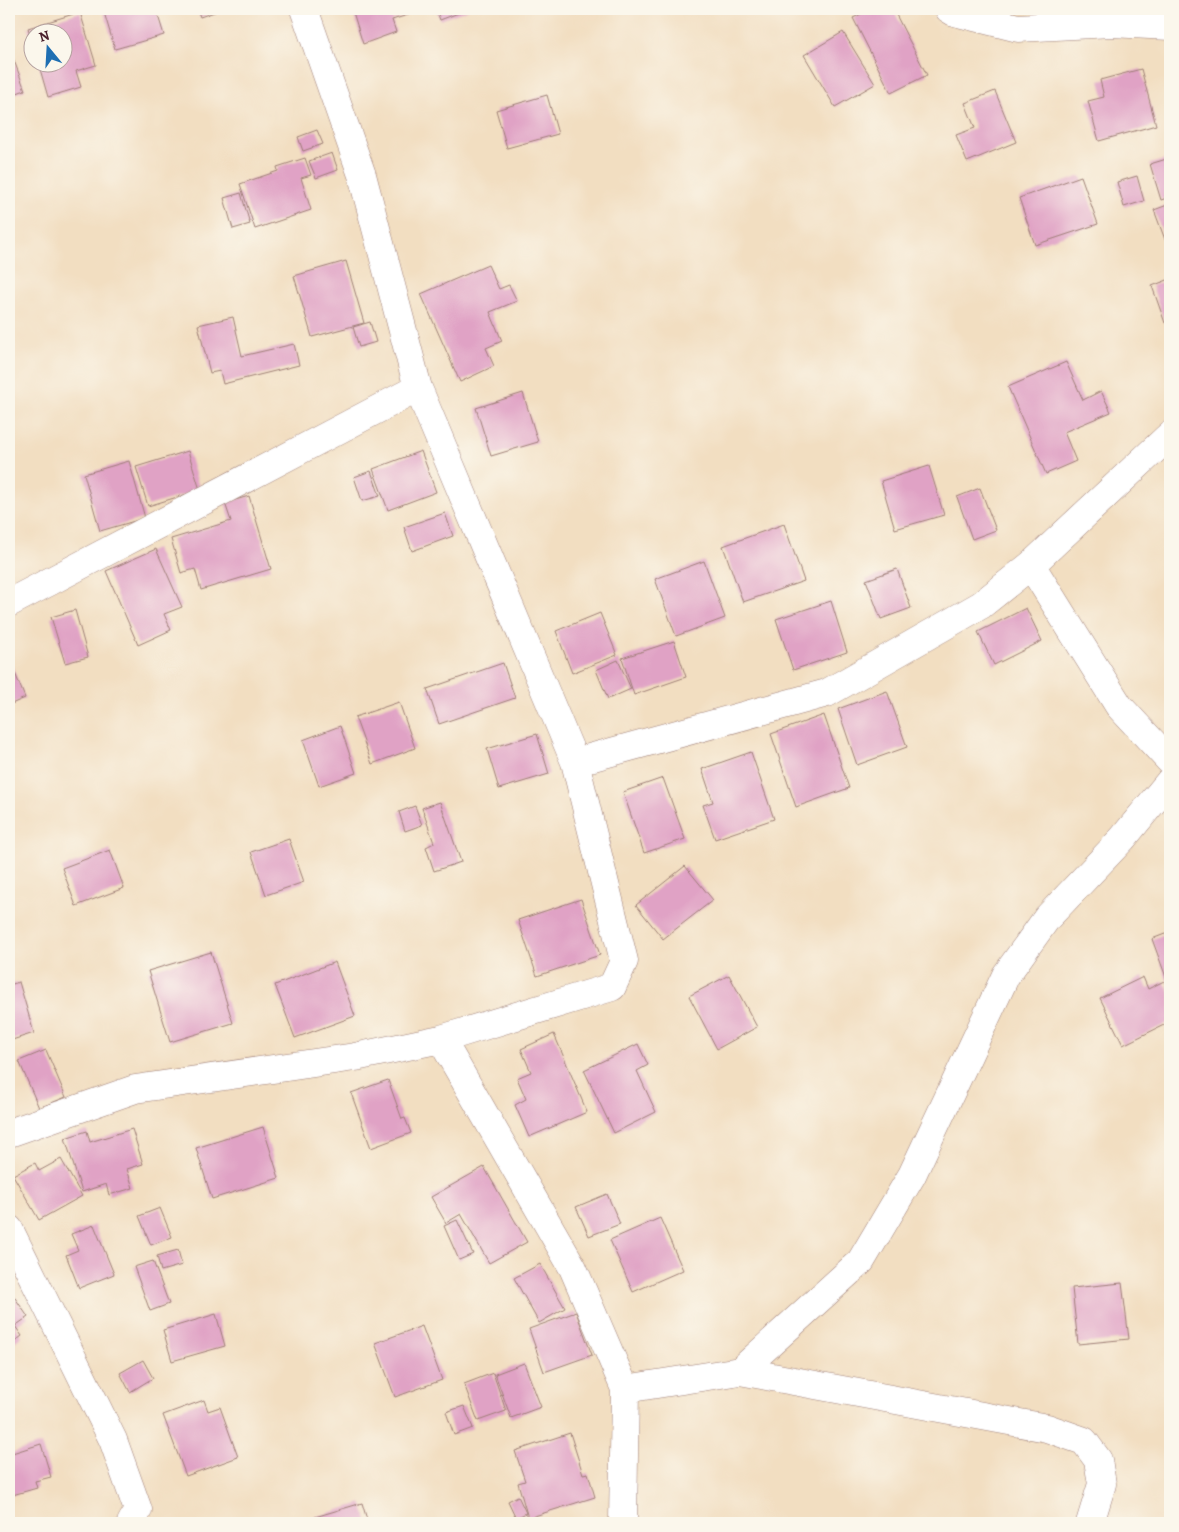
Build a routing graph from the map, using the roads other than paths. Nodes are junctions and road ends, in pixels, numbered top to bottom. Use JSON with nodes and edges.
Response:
{"nodes":[{"id":1,"x":304,"y":9,"type":"edge"},
{"id":2,"x":949,"y":9,"type":"edge"},
{"id":3,"x":1110,"y":16,"type":"edge"},
{"id":4,"x":1170,"y":26,"type":"edge"},
{"id":5,"x":418,"y":388,"type":"junction"},
{"id":6,"x":1170,"y":434,"type":"edge"},
{"id":7,"x":1031,"y":565,"type":"junction"},
{"id":8,"x":9,"y":603,"type":"edge"},
{"id":9,"x":1170,"y":761,"type":"edge"},
{"id":10,"x":575,"y":762,"type":"junction"},
{"id":11,"x":1170,"y":781,"type":"edge"},
{"id":12,"x":441,"y":1039,"type":"junction"},
{"id":13,"x":9,"y":1133,"type":"edge"},
{"id":14,"x":9,"y":1229,"type":"edge"},
{"id":15,"x":740,"y":1371,"type":"junction"},
{"id":16,"x":625,"y":1389,"type":"junction"},
{"id":17,"x":130,"y":1523,"type":"edge"},
{"id":18,"x":623,"y":1523,"type":"edge"},
{"id":19,"x":1090,"y":1523,"type":"edge"}],
"edges":[{"from":1,"to":5,"type":"street"},
{"from":2,"to":3,"type":"street"},
{"from":3,"to":4,"type":"street"},
{"from":5,"to":8,"type":"street"},
{"from":5,"to":10,"type":"street"},
{"from":6,"to":7,"type":"street"},
{"from":7,"to":9,"type":"street"},
{"from":7,"to":10,"type":"street"},
{"from":10,"to":12,"type":"street"},
{"from":11,"to":15,"type":"street"},
{"from":12,"to":13,"type":"street"},
{"from":12,"to":16,"type":"street"},
{"from":14,"to":17,"type":"street"},
{"from":15,"to":16,"type":"street"},
{"from":15,"to":19,"type":"street"},
{"from":16,"to":18,"type":"street"}]}
